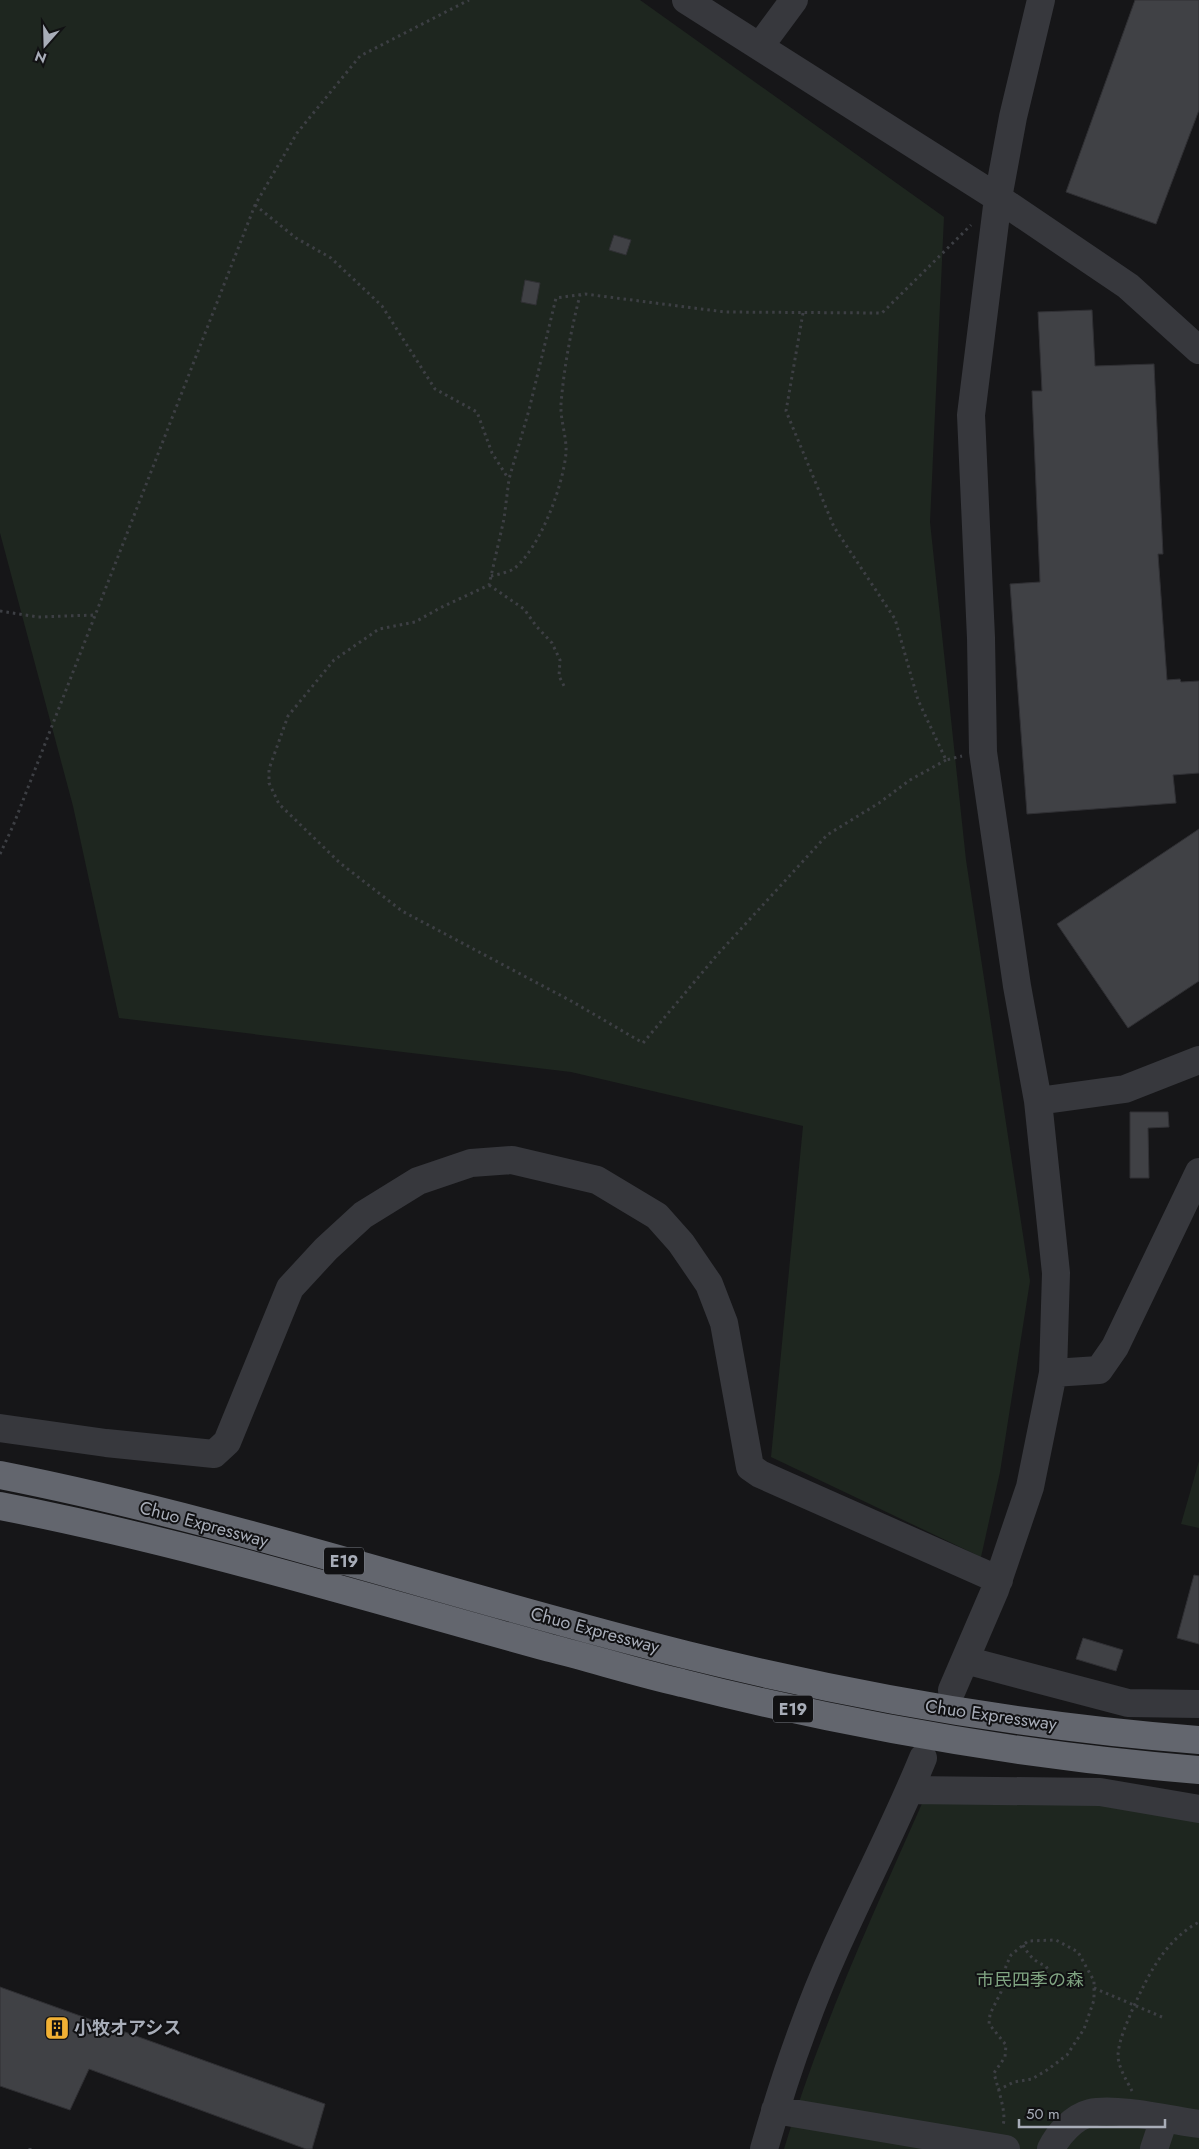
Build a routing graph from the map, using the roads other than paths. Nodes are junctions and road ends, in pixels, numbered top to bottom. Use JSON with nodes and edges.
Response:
{"nodes":[{"id":1,"x":686,"y":0,"type":"edge"},
{"id":2,"x":794,"y":0,"type":"edge"},
{"id":3,"x":1040,"y":0,"type":"edge"},
{"id":4,"x":760,"y":46,"type":"junction"},
{"id":5,"x":998,"y":198,"type":"junction"},
{"id":6,"x":1199,"y":350,"type":"edge"},
{"id":7,"x":1199,"y":1060,"type":"edge"},
{"id":8,"x":1038,"y":1101,"type":"junction"},
{"id":9,"x":1199,"y":1172,"type":"edge"},
{"id":10,"x":1053,"y":1373,"type":"junction"},
{"id":11,"x":0,"y":1428,"type":"edge"},
{"id":12,"x":0,"y":1475,"type":"edge"},
{"id":13,"x":0,"y":1506,"type":"edge"},
{"id":14,"x":999,"y":1580,"type":"junction"},
{"id":15,"x":965,"y":1660,"type":"junction"},
{"id":16,"x":952,"y":1690,"type":"dead end"},
{"id":17,"x":1199,"y":1704,"type":"edge"},
{"id":18,"x":1199,"y":1740,"type":"edge"},
{"id":19,"x":923,"y":1758,"type":"dead end"},
{"id":20,"x":1199,"y":1770,"type":"edge"},
{"id":21,"x":910,"y":1790,"type":"junction"},
{"id":22,"x":1199,"y":1810,"type":"edge"},
{"id":23,"x":775,"y":2110,"type":"junction"},
{"id":24,"x":1154,"y":2117,"type":"junction"},
{"id":25,"x":1199,"y":2124,"type":"edge"},
{"id":26,"x":991,"y":2148,"type":"edge"},
{"id":27,"x":764,"y":2149,"type":"edge"},
{"id":28,"x":1051,"y":2149,"type":"edge"},
{"id":29,"x":1154,"y":2149,"type":"edge"}],
"edges":[{"from":1,"to":4,"type":"street"},
{"from":2,"to":4,"type":"street"},
{"from":3,"to":5,"type":"street"},
{"from":4,"to":5,"type":"street"},
{"from":5,"to":6,"type":"street"},
{"from":5,"to":8,"type":"street"},
{"from":7,"to":8,"type":"street"},
{"from":8,"to":10,"type":"street"},
{"from":9,"to":10,"type":"street"},
{"from":10,"to":14,"type":"street"},
{"from":11,"to":14,"type":"street"},
{"from":12,"to":18,"type":"highway","name":"Chuo Expressway","number":"E19"},
{"from":13,"to":20,"type":"highway","name":"Chuo Expressway","number":"E19"},
{"from":14,"to":15,"type":"street"},
{"from":15,"to":16,"type":"street"},
{"from":15,"to":17,"type":"street"},
{"from":19,"to":21,"type":"street"},
{"from":21,"to":22,"type":"street"},
{"from":21,"to":23,"type":"street"},
{"from":23,"to":26,"type":"street"},
{"from":23,"to":27,"type":"street"},
{"from":24,"to":25,"type":"street"},
{"from":24,"to":28,"type":"street"},
{"from":24,"to":29,"type":"street"}]}
